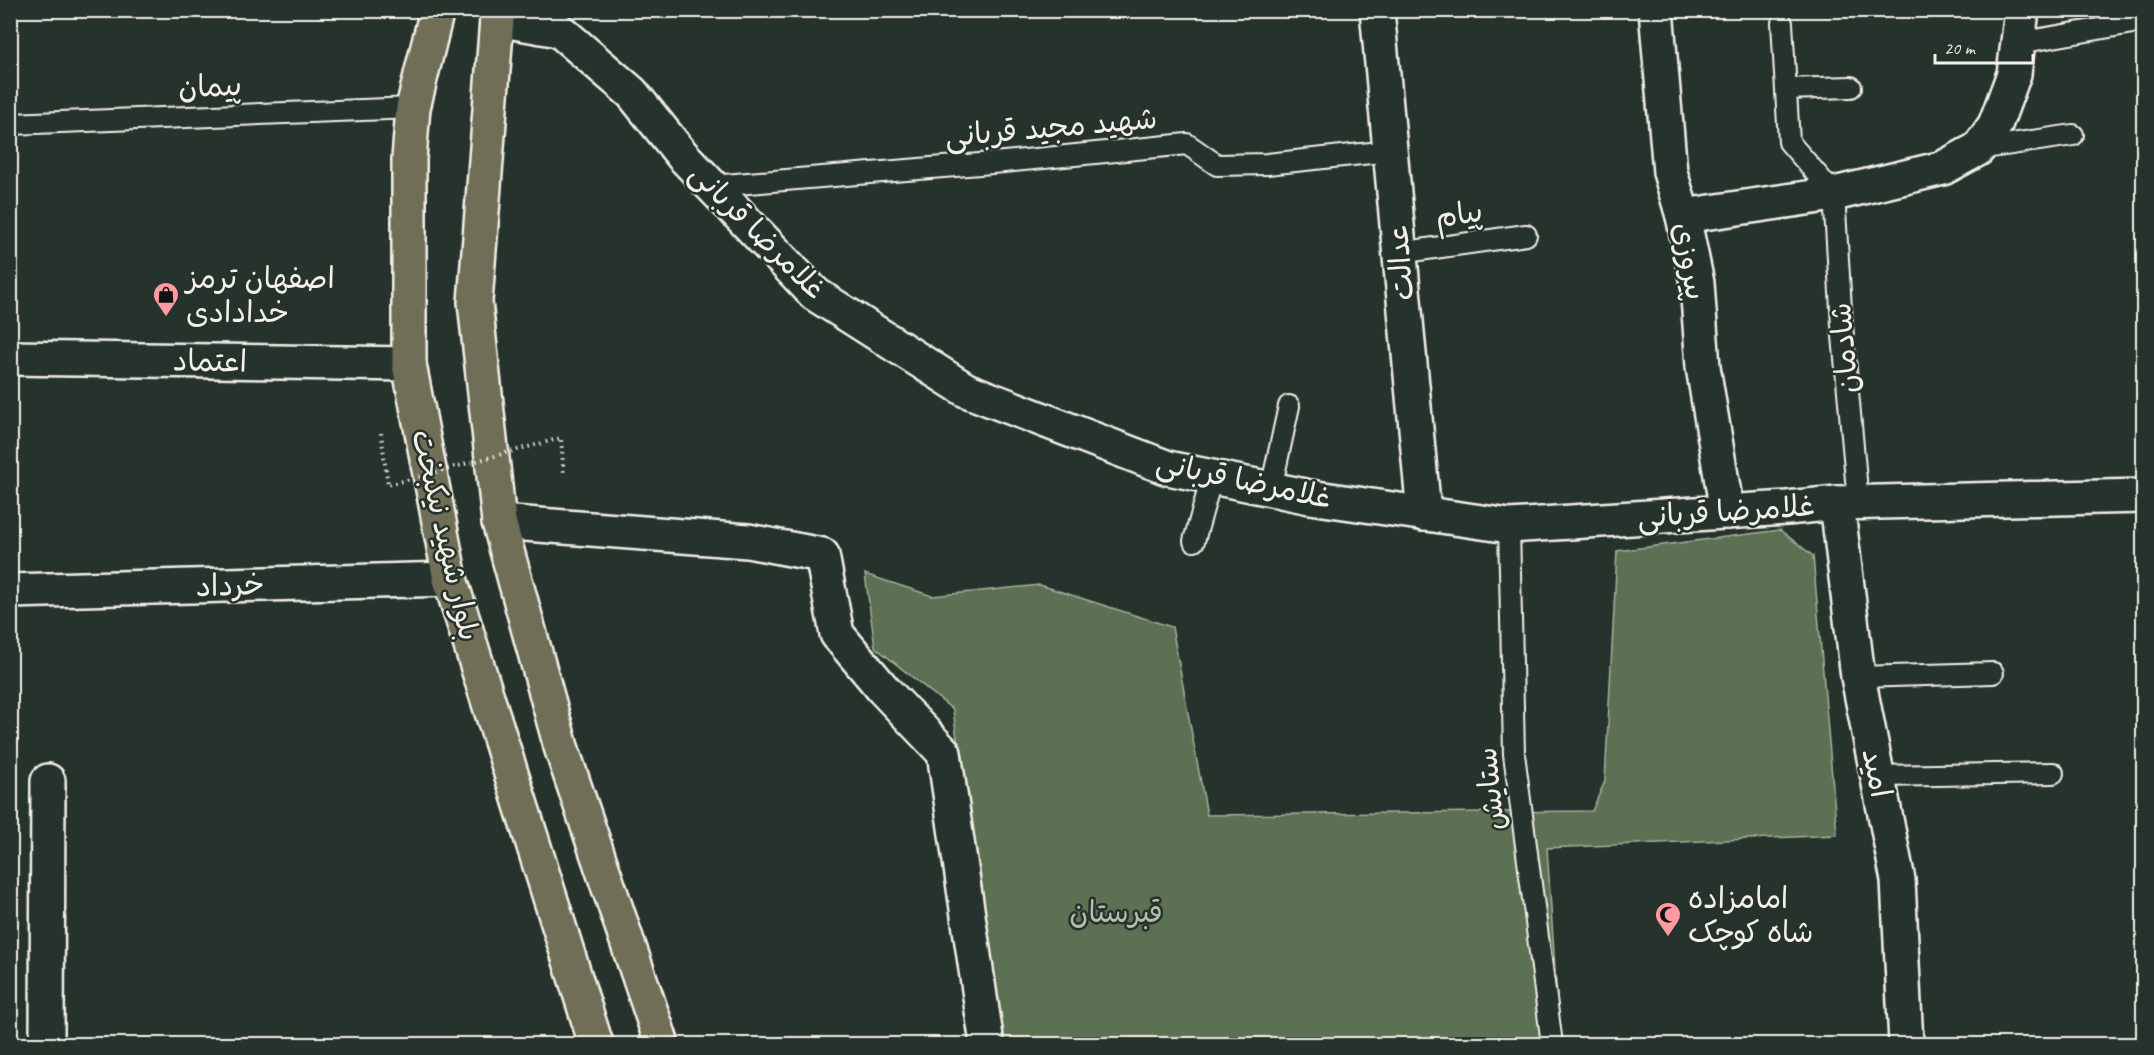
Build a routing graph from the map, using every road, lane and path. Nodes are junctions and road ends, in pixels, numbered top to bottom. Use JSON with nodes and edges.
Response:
{"nodes":[{"id":1,"x":437,"y":10,"type":"edge"},
{"id":2,"x":1377,"y":10,"type":"edge"},
{"id":3,"x":1656,"y":10,"type":"edge"},
{"id":4,"x":2022,"y":10,"type":"edge"},
{"id":5,"x":498,"y":15,"type":"edge"},
{"id":6,"x":563,"y":20,"type":"edge"},
{"id":7,"x":2144,"y":21,"type":"edge"},
{"id":8,"x":1782,"y":23,"type":"dead end"},
{"id":9,"x":2018,"y":43,"type":"junction"},
{"id":10,"x":1851,"y":87,"type":"dead end"},
{"id":11,"x":1786,"y":90,"type":"junction"},
{"id":12,"x":412,"y":108,"type":"junction"},
{"id":13,"x":10,"y":124,"type":"edge"},
{"id":14,"x":2073,"y":135,"type":"dead end"},
{"id":15,"x":1978,"y":149,"type":"junction"},
{"id":16,"x":1390,"y":151,"type":"junction"},
{"id":17,"x":712,"y":186,"type":"junction"},
{"id":18,"x":1834,"y":194,"type":"junction"},
{"id":19,"x":1683,"y":216,"type":"junction"},
{"id":20,"x":1526,"y":235,"type":"dead end"},
{"id":21,"x":1399,"y":253,"type":"junction"},
{"id":22,"x":10,"y":358,"type":"edge"},
{"id":23,"x":409,"y":364,"type":"junction"},
{"id":24,"x":1288,"y":406,"type":"dead end"},
{"id":25,"x":381,"y":433,"type":"dead end"},
{"id":26,"x":564,"y":476,"type":"dead end"},
{"id":27,"x":1212,"y":477,"type":"junction"},
{"id":28,"x":1271,"y":489,"type":"junction"},
{"id":29,"x":2144,"y":496,"type":"edge"},
{"id":30,"x":1847,"y":502,"type":"junction"},
{"id":31,"x":1727,"y":512,"type":"junction"},
{"id":32,"x":1424,"y":514,"type":"junction"},
{"id":33,"x":499,"y":522,"type":"junction"},
{"id":34,"x":1509,"y":526,"type":"junction"},
{"id":35,"x":1194,"y":541,"type":"dead end"},
{"id":36,"x":450,"y":579,"type":"junction"},
{"id":37,"x":10,"y":591,"type":"edge"},
{"id":38,"x":1993,"y":673,"type":"dead end"},
{"id":39,"x":1858,"y":677,"type":"junction"},
{"id":40,"x":2053,"y":773,"type":"dead end"},
{"id":41,"x":1877,"y":776,"type":"junction"},
{"id":42,"x":48,"y":781,"type":"dead end"},
{"id":43,"x":47,"y":1044,"type":"edge"},
{"id":44,"x":596,"y":1044,"type":"edge"},
{"id":45,"x":662,"y":1044,"type":"edge"},
{"id":46,"x":987,"y":1044,"type":"edge"},
{"id":47,"x":1552,"y":1044,"type":"edge"},
{"id":48,"x":1906,"y":1044,"type":"edge"}],
"edges":[{"from":1,"to":12,"type":"main road","name":"بلوار شهید نیکبخت"},
{"from":2,"to":16,"type":"street","name":"عدالت"},
{"from":3,"to":19,"type":"street","name":"پیروزی"},
{"from":4,"to":9,"type":"street"},
{"from":5,"to":6,"type":"street","name":"غلامرضا قربانی"},
{"from":5,"to":33,"type":"main road","name":"بلوار شهید نیکبخت"},
{"from":6,"to":17,"type":"street","name":"غلامرضا قربانی"},
{"from":7,"to":9,"type":"lane"},
{"from":8,"to":11,"type":"lane"},
{"from":9,"to":15,"type":"street"},
{"from":10,"to":11,"type":"lane"},
{"from":11,"to":18,"type":"lane"},
{"from":12,"to":13,"type":"lane","name":"پیمان"},
{"from":12,"to":23,"type":"main road","name":"بلوار شهید نیکبخت"},
{"from":14,"to":15,"type":"lane"},
{"from":15,"to":18,"type":"street"},
{"from":16,"to":17,"type":"lane","name":"شهید مجید قربانی"},
{"from":16,"to":21,"type":"street","name":"عدالت"},
{"from":17,"to":27,"type":"street","name":"غلامرضا قربانی"},
{"from":18,"to":19,"type":"street"},
{"from":18,"to":30,"type":"lane","name":"شادمان"},
{"from":19,"to":31,"type":"street","name":"پیروزی"},
{"from":20,"to":21,"type":"lane","name":"پیام"},
{"from":21,"to":32,"type":"street","name":"عدالت"},
{"from":22,"to":23,"type":"street","name":"اعتماد"},
{"from":23,"to":36,"type":"main road","name":"بلوار شهید نیکبخت"},
{"from":24,"to":28,"type":"lane"},
{"from":25,"to":26,"type":"path","bridge":true},
{"from":27,"to":28,"type":"street","name":"غلامرضا قربانی"},
{"from":27,"to":35,"type":"lane"},
{"from":28,"to":32,"type":"street","name":"غلامرضا قربانی"},
{"from":29,"to":30,"type":"street","name":"غلامرضا قربانی"},
{"from":30,"to":31,"type":"street","name":"غلامرضا قربانی"},
{"from":30,"to":39,"type":"street","name":"امید"},
{"from":31,"to":34,"type":"street","name":"غلامرضا قربانی"},
{"from":32,"to":34,"type":"street","name":"غلامرضا قربانی"},
{"from":33,"to":45,"type":"main road","name":"بلوار شهید نیکبخت"},
{"from":33,"to":46,"type":"street"},
{"from":34,"to":47,"type":"lane","name":"ستایش"},
{"from":36,"to":37,"type":"street","name":"خرداد"},
{"from":36,"to":44,"type":"main road","name":"بلوار شهید نیکبخت"},
{"from":38,"to":39,"type":"lane"},
{"from":39,"to":41,"type":"street","name":"امید"},
{"from":40,"to":41,"type":"lane"},
{"from":41,"to":48,"type":"street","name":"امید"},
{"from":42,"to":43,"type":"street"}]}
